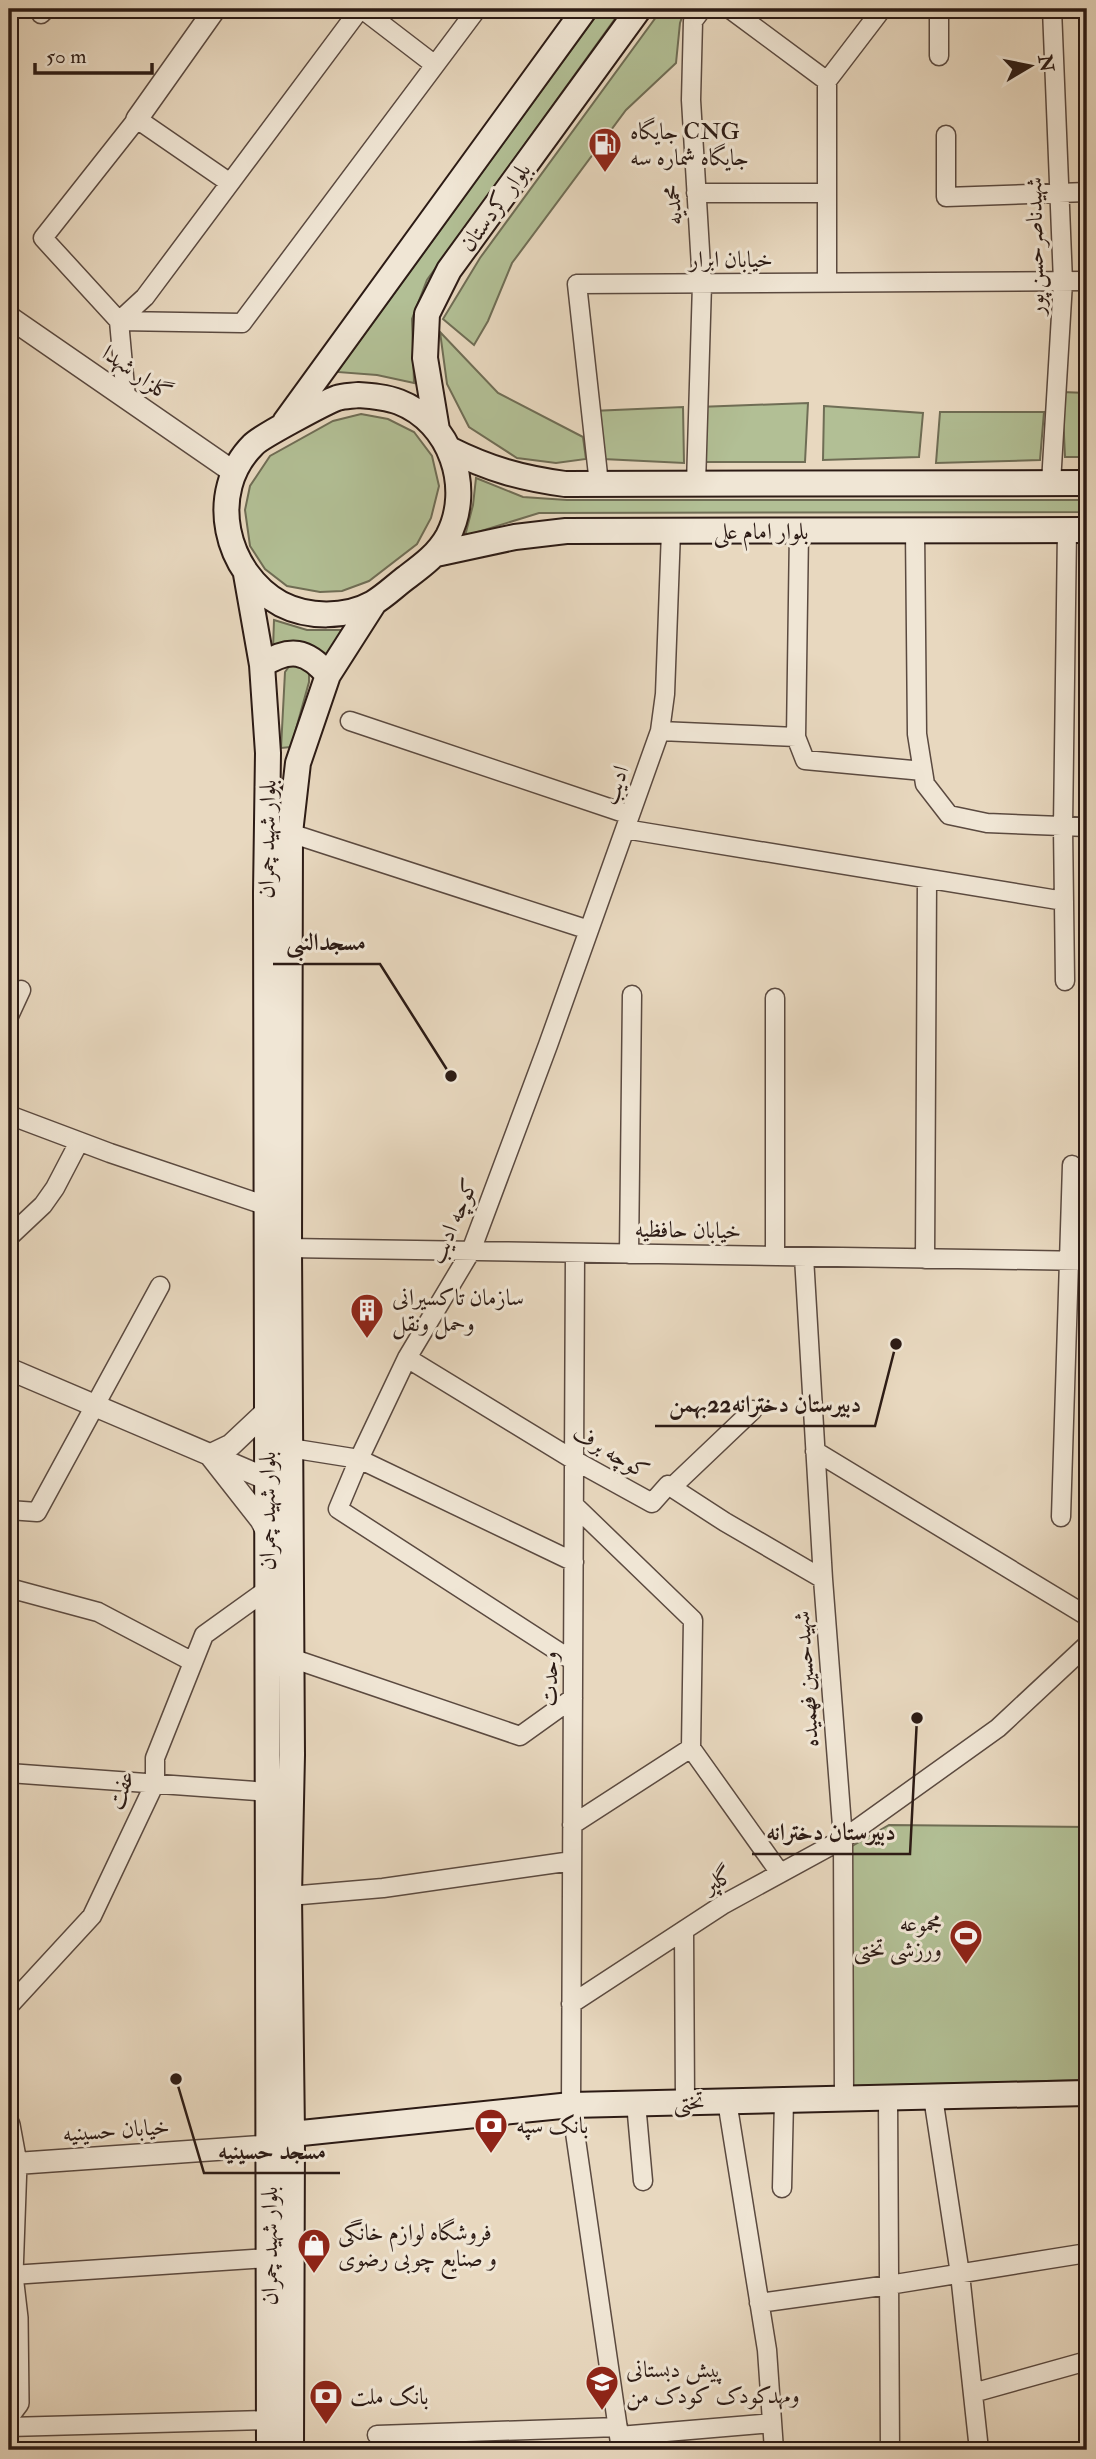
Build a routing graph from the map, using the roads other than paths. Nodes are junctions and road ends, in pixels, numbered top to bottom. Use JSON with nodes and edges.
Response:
{"nodes":[{"id":1,"x":215,"y":9,"type":"edge"},
{"id":2,"x":361,"y":9,"type":"edge"},
{"id":3,"x":477,"y":9,"type":"edge"},
{"id":4,"x":585,"y":9,"type":"edge"},
{"id":5,"x":639,"y":9,"type":"edge"},
{"id":6,"x":702,"y":9,"type":"edge"},
{"id":7,"x":730,"y":9,"type":"edge"},
{"id":8,"x":882,"y":9,"type":"edge"},
{"id":9,"x":939,"y":9,"type":"edge"},
{"id":10,"x":1052,"y":9,"type":"edge"},
{"id":11,"x":939,"y":56,"type":"dead end"},
{"id":12,"x":435,"y":65,"type":"junction"},
{"id":13,"x":827,"y":82,"type":"junction"},
{"id":14,"x":138,"y":120,"type":"junction"},
{"id":15,"x":946,"y":135,"type":"dead end"},
{"id":16,"x":230,"y":183,"type":"junction"},
{"id":17,"x":1059,"y":192,"type":"junction"},
{"id":18,"x":1087,"y":192,"type":"edge"},
{"id":19,"x":696,"y":193,"type":"junction"},
{"id":20,"x":827,"y":193,"type":"junction"},
{"id":21,"x":1063,"y":282,"type":"junction"},
{"id":22,"x":1087,"y":282,"type":"edge"},
{"id":23,"x":827,"y":283,"type":"junction"},
{"id":24,"x":702,"y":284,"type":"junction"},
{"id":25,"x":9,"y":317,"type":"edge"},
{"id":26,"x":119,"y":321,"type":"junction"},
{"id":27,"x":127,"y":398,"type":"junction"},
{"id":28,"x":281,"y":429,"type":"junction"},
{"id":29,"x":443,"y":439,"type":"junction"},
{"id":30,"x":235,"y":473,"type":"junction"},
{"id":31,"x":1051,"y":483,"type":"junction"},
{"id":32,"x":1087,"y":483,"type":"edge"},
{"id":33,"x":599,"y":484,"type":"junction"},
{"id":34,"x":696,"y":484,"type":"junction"},
{"id":35,"x":915,"y":530,"type":"junction"},
{"id":36,"x":1077,"y":530,"type":"edge"},
{"id":37,"x":671,"y":531,"type":"junction"},
{"id":38,"x":799,"y":531,"type":"junction"},
{"id":39,"x":436,"y":554,"type":"junction"},
{"id":40,"x":246,"y":574,"type":"junction"},
{"id":41,"x":374,"y":603,"type":"junction"},
{"id":42,"x":262,"y":665,"type":"junction"},
{"id":43,"x":328,"y":675,"type":"junction"},
{"id":44,"x":350,"y":721,"type":"dead end"},
{"id":45,"x":660,"y":730,"type":"junction"},
{"id":46,"x":796,"y":737,"type":"junction"},
{"id":47,"x":923,"y":771,"type":"junction"},
{"id":48,"x":628,"y":822,"type":"junction"},
{"id":49,"x":1063,"y":827,"type":"junction"},
{"id":50,"x":1087,"y":827,"type":"edge"},
{"id":51,"x":290,"y":833,"type":"junction"},
{"id":52,"x":928,"y":879,"type":"junction"},
{"id":53,"x":1064,"y":901,"type":"junction"},
{"id":54,"x":589,"y":930,"type":"junction"},
{"id":55,"x":1065,"y":981,"type":"dead end"},
{"id":56,"x":21,"y":990,"type":"dead end"},
{"id":57,"x":632,"y":995,"type":"dead end"},
{"id":58,"x":775,"y":998,"type":"dead end"},
{"id":59,"x":9,"y":1016,"type":"edge"},
{"id":60,"x":548,"y":1045,"type":"joint"},
{"id":61,"x":9,"y":1115,"type":"edge"},
{"id":62,"x":79,"y":1142,"type":"junction"},
{"id":63,"x":1072,"y":1165,"type":"dead end"},
{"id":64,"x":267,"y":1206,"type":"junction"},
{"id":65,"x":9,"y":1237,"type":"edge"},
{"id":66,"x":289,"y":1248,"type":"junction"},
{"id":67,"x":471,"y":1251,"type":"junction"},
{"id":68,"x":575,"y":1253,"type":"junction"},
{"id":69,"x":629,"y":1254,"type":"junction"},
{"id":70,"x":775,"y":1256,"type":"junction"},
{"id":71,"x":804,"y":1257,"type":"junction"},
{"id":72,"x":925,"y":1259,"type":"junction"},
{"id":73,"x":1068,"y":1261,"type":"junction"},
{"id":74,"x":1087,"y":1261,"type":"edge"},
{"id":75,"x":160,"y":1286,"type":"dead end"},
{"id":76,"x":407,"y":1359,"type":"junction"},
{"id":77,"x":9,"y":1369,"type":"edge"},
{"id":78,"x":94,"y":1405,"type":"junction"},
{"id":79,"x":753,"y":1410,"type":"dead end"},
{"id":80,"x":267,"y":1411,"type":"junction"},
{"id":81,"x":290,"y":1448,"type":"junction"},
{"id":82,"x":815,"y":1451,"type":"junction"},
{"id":83,"x":211,"y":1455,"type":"junction"},
{"id":84,"x":359,"y":1459,"type":"junction"},
{"id":85,"x":575,"y":1460,"type":"junction"},
{"id":86,"x":267,"y":1479,"type":"junction"},
{"id":87,"x":672,"y":1487,"type":"junction"},
{"id":88,"x":574,"y":1505,"type":"junction"},
{"id":89,"x":9,"y":1510,"type":"edge"},
{"id":90,"x":1060,"y":1517,"type":"dead end"},
{"id":91,"x":267,"y":1532,"type":"junction"},
{"id":92,"x":574,"y":1562,"type":"junction"},
{"id":93,"x":823,"y":1579,"type":"junction"},
{"id":94,"x":9,"y":1588,"type":"edge"},
{"id":95,"x":268,"y":1589,"type":"junction"},
{"id":96,"x":1087,"y":1616,"type":"edge"},
{"id":97,"x":1087,"y":1645,"type":"edge"},
{"id":98,"x":291,"y":1658,"type":"junction"},
{"id":99,"x":573,"y":1661,"type":"junction"},
{"id":100,"x":193,"y":1662,"type":"junction"},
{"id":101,"x":573,"y":1698,"type":"junction"},
{"id":102,"x":691,"y":1748,"type":"junction"},
{"id":103,"x":9,"y":1773,"type":"edge"},
{"id":104,"x":155,"y":1783,"type":"junction"},
{"id":105,"x":280,"y":1792,"type":"junction"},
{"id":106,"x":572,"y":1825,"type":"junction"},
{"id":107,"x":843,"y":1839,"type":"junction"},
{"id":108,"x":572,"y":1861,"type":"junction"},
{"id":109,"x":779,"y":1873,"type":"junction"},
{"id":110,"x":289,"y":1896,"type":"junction"},
{"id":111,"x":684,"y":1930,"type":"junction"},
{"id":112,"x":572,"y":2004,"type":"junction"},
{"id":113,"x":9,"y":2007,"type":"edge"},
{"id":114,"x":1087,"y":2093,"type":"edge"},
{"id":115,"x":933,"y":2097,"type":"junction"},
{"id":116,"x":888,"y":2098,"type":"junction"},
{"id":117,"x":844,"y":2099,"type":"junction"},
{"id":118,"x":784,"y":2100,"type":"junction"},
{"id":119,"x":727,"y":2101,"type":"junction"},
{"id":120,"x":685,"y":2102,"type":"junction"},
{"id":121,"x":636,"y":2103,"type":"junction"},
{"id":122,"x":571,"y":2105,"type":"junction"},
{"id":123,"x":9,"y":2125,"type":"edge"},
{"id":124,"x":292,"y":2134,"type":"junction"},
{"id":125,"x":268,"y":2146,"type":"junction"},
{"id":126,"x":12,"y":2163,"type":"edge"},
{"id":127,"x":643,"y":2181,"type":"dead end"},
{"id":128,"x":782,"y":2188,"type":"dead end"},
{"id":129,"x":1087,"y":2253,"type":"edge"},
{"id":130,"x":268,"y":2258,"type":"junction"},
{"id":131,"x":960,"y":2274,"type":"junction"},
{"id":132,"x":12,"y":2275,"type":"junction"},
{"id":133,"x":889,"y":2285,"type":"junction"},
{"id":134,"x":759,"y":2303,"type":"junction"},
{"id":135,"x":1087,"y":2361,"type":"edge"},
{"id":136,"x":973,"y":2393,"type":"junction"},
{"id":137,"x":9,"y":2415,"type":"edge"},
{"id":138,"x":269,"y":2420,"type":"junction"},
{"id":139,"x":772,"y":2423,"type":"junction"},
{"id":140,"x":9,"y":2427,"type":"edge"},
{"id":141,"x":377,"y":2435,"type":"dead end"},
{"id":142,"x":619,"y":2438,"type":"edge"},
{"id":143,"x":269,"y":2450,"type":"edge"},
{"id":144,"x":291,"y":2450,"type":"edge"},
{"id":145,"x":774,"y":2450,"type":"edge"},
{"id":146,"x":890,"y":2450,"type":"edge"},
{"id":147,"x":979,"y":2450,"type":"edge"}],
"edges":[{"from":1,"to":14,"type":"street"},
{"from":2,"to":12,"type":"street"},
{"from":2,"to":16,"type":"street"},
{"from":3,"to":12,"type":"street"},
{"from":4,"to":28,"type":"main road"},
{"from":5,"to":29,"type":"main road","name":"بلوار کردستان"},
{"from":6,"to":19,"type":"street","name":"محمدیه"},
{"from":7,"to":13,"type":"street"},
{"from":8,"to":13,"type":"street"},
{"from":9,"to":11,"type":"street"},
{"from":10,"to":17,"type":"street","name":"شهیدناصرحسن پور"},
{"from":12,"to":26,"type":"street"},
{"from":13,"to":20,"type":"street"},
{"from":14,"to":16,"type":"street"},
{"from":14,"to":26,"type":"street"},
{"from":15,"to":17,"type":"street"},
{"from":16,"to":26,"type":"street"},
{"from":17,"to":18,"type":"street"},
{"from":17,"to":21,"type":"street","name":"شهیدناصرحسن پور"},
{"from":19,"to":20,"type":"street"},
{"from":19,"to":24,"type":"street","name":"محمدیه"},
{"from":20,"to":23,"type":"street"},
{"from":21,"to":22,"type":"street","name":"خیابان ابرار"},
{"from":21,"to":23,"type":"street","name":"خیابان ابرار"},
{"from":21,"to":31,"type":"street","name":"شهیدناصرحسن پور"},
{"from":23,"to":24,"type":"street","name":"خیابان ابرار"},
{"from":24,"to":33,"type":"street","name":"خیابان ابرار"},
{"from":24,"to":34,"type":"street","name":"محمدیه"},
{"from":25,"to":27,"type":"street","name":"گلزار شهدا"},
{"from":26,"to":27,"type":"street"},
{"from":27,"to":30,"type":"street","name":"گلزار شهدا"},
{"from":28,"to":29,"type":"main road"},
{"from":28,"to":30,"type":"main road"},
{"from":29,"to":33,"type":"main road","name":"بلوار امام علی"},
{"from":29,"to":39,"type":"main road"},
{"from":30,"to":40,"type":"main road"},
{"from":31,"to":32,"type":"main road","name":"بلوار امام علی"},
{"from":31,"to":34,"type":"main road","name":"بلوار امام علی"},
{"from":33,"to":34,"type":"main road","name":"بلوار امام علی"},
{"from":35,"to":36,"type":"main road","name":"بلوار امام علی"},
{"from":35,"to":38,"type":"main road","name":"بلوار امام علی"},
{"from":35,"to":47,"type":"street"},
{"from":36,"to":49,"type":"street"},
{"from":37,"to":38,"type":"main road","name":"بلوار امام علی"},
{"from":37,"to":39,"type":"main road","name":"بلوار امام علی"},
{"from":37,"to":45,"type":"street","name":"ادیب"},
{"from":38,"to":46,"type":"street"},
{"from":39,"to":41,"type":"main road"},
{"from":40,"to":41,"type":"main road"},
{"from":40,"to":42,"type":"main road","name":"بلوار شهید چمران"},
{"from":41,"to":43,"type":"main road","name":"بلوار شهید چمران"},
{"from":42,"to":43,"type":"main road"},
{"from":42,"to":64,"type":"main road","name":"بلوار شهید چمران"},
{"from":43,"to":51,"type":"main road","name":"بلوار شهید چمران"},
{"from":44,"to":48,"type":"street"},
{"from":45,"to":46,"type":"street"},
{"from":45,"to":48,"type":"street","name":"ادیب"},
{"from":46,"to":47,"type":"street"},
{"from":47,"to":49,"type":"street"},
{"from":48,"to":52,"type":"street"},
{"from":48,"to":54,"type":"street","name":"ادیب"},
{"from":49,"to":50,"type":"street"},
{"from":49,"to":53,"type":"street"},
{"from":51,"to":54,"type":"street"},
{"from":51,"to":66,"type":"main road","name":"بلوار شهید چمران"},
{"from":52,"to":53,"type":"street"},
{"from":52,"to":72,"type":"street"},
{"from":53,"to":55,"type":"street"},
{"from":54,"to":60,"type":"street","name":"ادیب"},
{"from":56,"to":59,"type":"street"},
{"from":57,"to":69,"type":"street"},
{"from":58,"to":70,"type":"street"},
{"from":60,"to":67,"type":"street","name":"کوچه ادیب"},
{"from":61,"to":62,"type":"street"},
{"from":62,"to":64,"type":"street"},
{"from":62,"to":65,"type":"street"},
{"from":63,"to":73,"type":"street"},
{"from":64,"to":80,"type":"main road","name":"بلوار شهید چمران"},
{"from":66,"to":67,"type":"street","name":"خیابان حافظیه"},
{"from":66,"to":81,"type":"main road","name":"بلوار شهید چمران"},
{"from":67,"to":68,"type":"street","name":"خیابان حافظیه"},
{"from":67,"to":76,"type":"street","name":"کوچه ادیب"},
{"from":68,"to":69,"type":"street","name":"خیابان حافظیه"},
{"from":68,"to":85,"type":"street","name":"وحدت"},
{"from":69,"to":70,"type":"street","name":"خیابان حافظیه"},
{"from":70,"to":71,"type":"street","name":"خیابان حافظیه"},
{"from":71,"to":72,"type":"street","name":"خیابان حافظیه"},
{"from":71,"to":82,"type":"street","name":"شهیدحسین فهمیده"},
{"from":72,"to":73,"type":"street","name":"خیابان حافظیه"},
{"from":73,"to":74,"type":"street","name":"خیابان حافظیه"},
{"from":73,"to":90,"type":"street"},
{"from":75,"to":78,"type":"street"},
{"from":76,"to":84,"type":"street","name":"کوچه ادیب"},
{"from":76,"to":85,"type":"street","name":"کوچه برف"},
{"from":77,"to":78,"type":"street"},
{"from":78,"to":83,"type":"street"},
{"from":78,"to":89,"type":"street"},
{"from":79,"to":87,"type":"street"},
{"from":80,"to":83,"type":"street"},
{"from":80,"to":86,"type":"main road","name":"بلوار شهید چمران"},
{"from":81,"to":84,"type":"street"},
{"from":81,"to":98,"type":"main road","name":"بلوار شهید چمران"},
{"from":82,"to":93,"type":"street","name":"شهیدحسین فهمیده"},
{"from":82,"to":96,"type":"street"},
{"from":83,"to":86,"type":"street"},
{"from":83,"to":91,"type":"street"},
{"from":84,"to":92,"type":"street"},
{"from":84,"to":99,"type":"street","name":"کوچه ادیب"},
{"from":85,"to":87,"type":"street","name":"کوچه برف"},
{"from":85,"to":88,"type":"street","name":"وحدت"},
{"from":86,"to":91,"type":"main road","name":"بلوار شهید چمران"},
{"from":87,"to":93,"type":"street","name":"کوچه برف"},
{"from":88,"to":92,"type":"street","name":"وحدت"},
{"from":88,"to":102,"type":"street"},
{"from":91,"to":95,"type":"main road","name":"بلوار شهید چمران"},
{"from":92,"to":99,"type":"street","name":"وحدت"},
{"from":93,"to":107,"type":"street","name":"شهیدحسین فهمیده"},
{"from":94,"to":100,"type":"street"},
{"from":95,"to":100,"type":"street","name":"عفت"},
{"from":95,"to":105,"type":"main road","name":"بلوار شهید چمران"},
{"from":97,"to":107,"type":"street","name":"گلپر"},
{"from":98,"to":101,"type":"street"},
{"from":98,"to":105,"type":"main road","name":"بلوار شهید چمران"},
{"from":99,"to":101,"type":"street","name":"وحدت"},
{"from":100,"to":104,"type":"street","name":"عفت"},
{"from":101,"to":106,"type":"street","name":"وحدت"},
{"from":102,"to":106,"type":"street"},
{"from":102,"to":109,"type":"street"},
{"from":103,"to":104,"type":"street"},
{"from":104,"to":105,"type":"street"},
{"from":104,"to":113,"type":"street","name":"عفت"},
{"from":105,"to":110,"type":"main road","name":"بلوار شهید چمران"},
{"from":105,"to":125,"type":"main road","name":"بلوار شهید چمران"},
{"from":106,"to":108,"type":"street","name":"وحدت"},
{"from":107,"to":109,"type":"street","name":"گلپر"},
{"from":107,"to":117,"type":"street","name":"شهیدحسین فهمیده"},
{"from":108,"to":110,"type":"street"},
{"from":108,"to":112,"type":"street","name":"وحدت"},
{"from":109,"to":111,"type":"street","name":"گلپر"},
{"from":110,"to":124,"type":"main road","name":"بلوار شهید چمران"},
{"from":111,"to":112,"type":"street","name":"گلپر"},
{"from":111,"to":120,"type":"street"},
{"from":112,"to":122,"type":"street","name":"وحدت"},
{"from":114,"to":115,"type":"main road","name":"تختی"},
{"from":115,"to":116,"type":"main road","name":"تختی"},
{"from":115,"to":131,"type":"street"},
{"from":116,"to":117,"type":"main road","name":"تختی"},
{"from":116,"to":133,"type":"street"},
{"from":117,"to":118,"type":"main road","name":"تختی"},
{"from":118,"to":119,"type":"main road","name":"تختی"},
{"from":118,"to":128,"type":"street"},
{"from":119,"to":120,"type":"main road","name":"تختی"},
{"from":119,"to":134,"type":"street"},
{"from":120,"to":121,"type":"main road","name":"تختی"},
{"from":121,"to":122,"type":"main road","name":"تختی"},
{"from":121,"to":127,"type":"street"},
{"from":122,"to":124,"type":"main road","name":"تختی"},
{"from":122,"to":142,"type":"street","name":"وحدت"},
{"from":123,"to":126,"type":"street"},
{"from":124,"to":125,"type":"main road"},
{"from":124,"to":144,"type":"main road","name":"بلوار شهید چمران"},
{"from":125,"to":126,"type":"street","name":"خیابان حسینیه"},
{"from":125,"to":130,"type":"main road","name":"بلوار شهید چمران"},
{"from":126,"to":132,"type":"street"},
{"from":129,"to":131,"type":"street"},
{"from":130,"to":132,"type":"street"},
{"from":130,"to":138,"type":"main road","name":"بلوار شهید چمران"},
{"from":131,"to":133,"type":"street"},
{"from":131,"to":136,"type":"street"},
{"from":132,"to":137,"type":"street"},
{"from":133,"to":134,"type":"street"},
{"from":133,"to":146,"type":"street"},
{"from":134,"to":139,"type":"street"},
{"from":135,"to":136,"type":"street"},
{"from":136,"to":147,"type":"street"},
{"from":138,"to":140,"type":"street"},
{"from":138,"to":143,"type":"main road","name":"بلوار شهید چمران"},
{"from":139,"to":142,"type":"street"},
{"from":139,"to":145,"type":"street"},
{"from":141,"to":142,"type":"street"}]}
